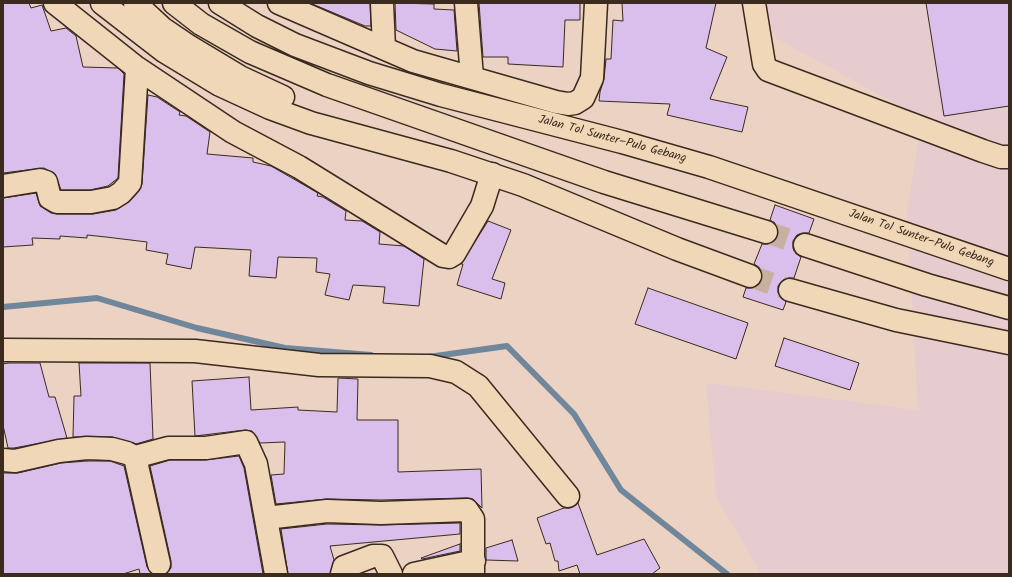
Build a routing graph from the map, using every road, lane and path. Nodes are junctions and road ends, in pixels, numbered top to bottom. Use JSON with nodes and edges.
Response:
{"nodes":[{"id":1,"x":55,"y":3,"type":"edge"},
{"id":2,"x":102,"y":3,"type":"edge"},
{"id":3,"x":134,"y":3,"type":"edge"},
{"id":4,"x":174,"y":3,"type":"edge"},
{"id":5,"x":220,"y":3,"type":"edge"},
{"id":6,"x":279,"y":3,"type":"edge"},
{"id":7,"x":382,"y":3,"type":"edge"},
{"id":8,"x":466,"y":3,"type":"edge"},
{"id":9,"x":596,"y":3,"type":"edge"},
{"id":10,"x":754,"y":3,"type":"edge"},
{"id":11,"x":384,"y":48,"type":"junction"},
{"id":12,"x":137,"y":68,"type":"junction"},
{"id":13,"x":472,"y":77,"type":"junction"},
{"id":14,"x":359,"y":137,"type":"junction"},
{"id":15,"x":1009,"y":157,"type":"edge"},
{"id":16,"x":492,"y":174,"type":"junction"},
{"id":17,"x":3,"y":186,"type":"edge"},
{"id":18,"x":766,"y":232,"type":"tunnel mouth"},
{"id":19,"x":805,"y":245,"type":"tunnel mouth"},
{"id":20,"x":1009,"y":269,"type":"edge"},
{"id":21,"x":750,"y":276,"type":"tunnel mouth"},
{"id":22,"x":790,"y":290,"type":"tunnel mouth"},
{"id":23,"x":1009,"y":308,"type":"edge"},
{"id":24,"x":1009,"y":343,"type":"edge"},
{"id":25,"x":3,"y":350,"type":"edge"},
{"id":26,"x":135,"y":457,"type":"junction"},
{"id":27,"x":3,"y":460,"type":"edge"},
{"id":28,"x":568,"y":496,"type":"dead end"},
{"id":29,"x":266,"y":518,"type":"junction"},
{"id":30,"x":159,"y":564,"type":"dead end"},
{"id":31,"x":473,"y":568,"type":"edge"},
{"id":32,"x":276,"y":574,"type":"edge"},
{"id":33,"x":342,"y":574,"type":"edge"},
{"id":34,"x":391,"y":574,"type":"edge"},
{"id":35,"x":414,"y":574,"type":"edge"}],
"edges":[{"from":1,"to":12,"type":"main road"},
{"from":2,"to":14,"type":"main road"},
{"from":3,"to":14,"type":"main road"},
{"from":4,"to":18,"type":"main road"},
{"from":5,"to":20,"type":"main road","name":"Jalan Tol Sunter–Pulo Gebang"},
{"from":6,"to":11,"type":"main road"},
{"from":7,"to":11,"type":"main road"},
{"from":8,"to":13,"type":"main road"},
{"from":9,"to":13,"type":"main road"},
{"from":10,"to":15,"type":"main road"},
{"from":11,"to":13,"type":"main road"},
{"from":12,"to":16,"type":"main road"},
{"from":12,"to":17,"type":"main road"},
{"from":14,"to":16,"type":"main road"},
{"from":16,"to":21,"type":"main road"},
{"from":19,"to":23,"type":"main road"},
{"from":22,"to":24,"type":"main road"},
{"from":25,"to":28,"type":"main road"},
{"from":26,"to":27,"type":"main road"},
{"from":26,"to":29,"type":"main road"},
{"from":26,"to":30,"type":"main road"},
{"from":29,"to":31,"type":"main road"},
{"from":29,"to":32,"type":"main road"},
{"from":31,"to":35,"type":"main road"},
{"from":33,"to":34,"type":"main road"}]}
